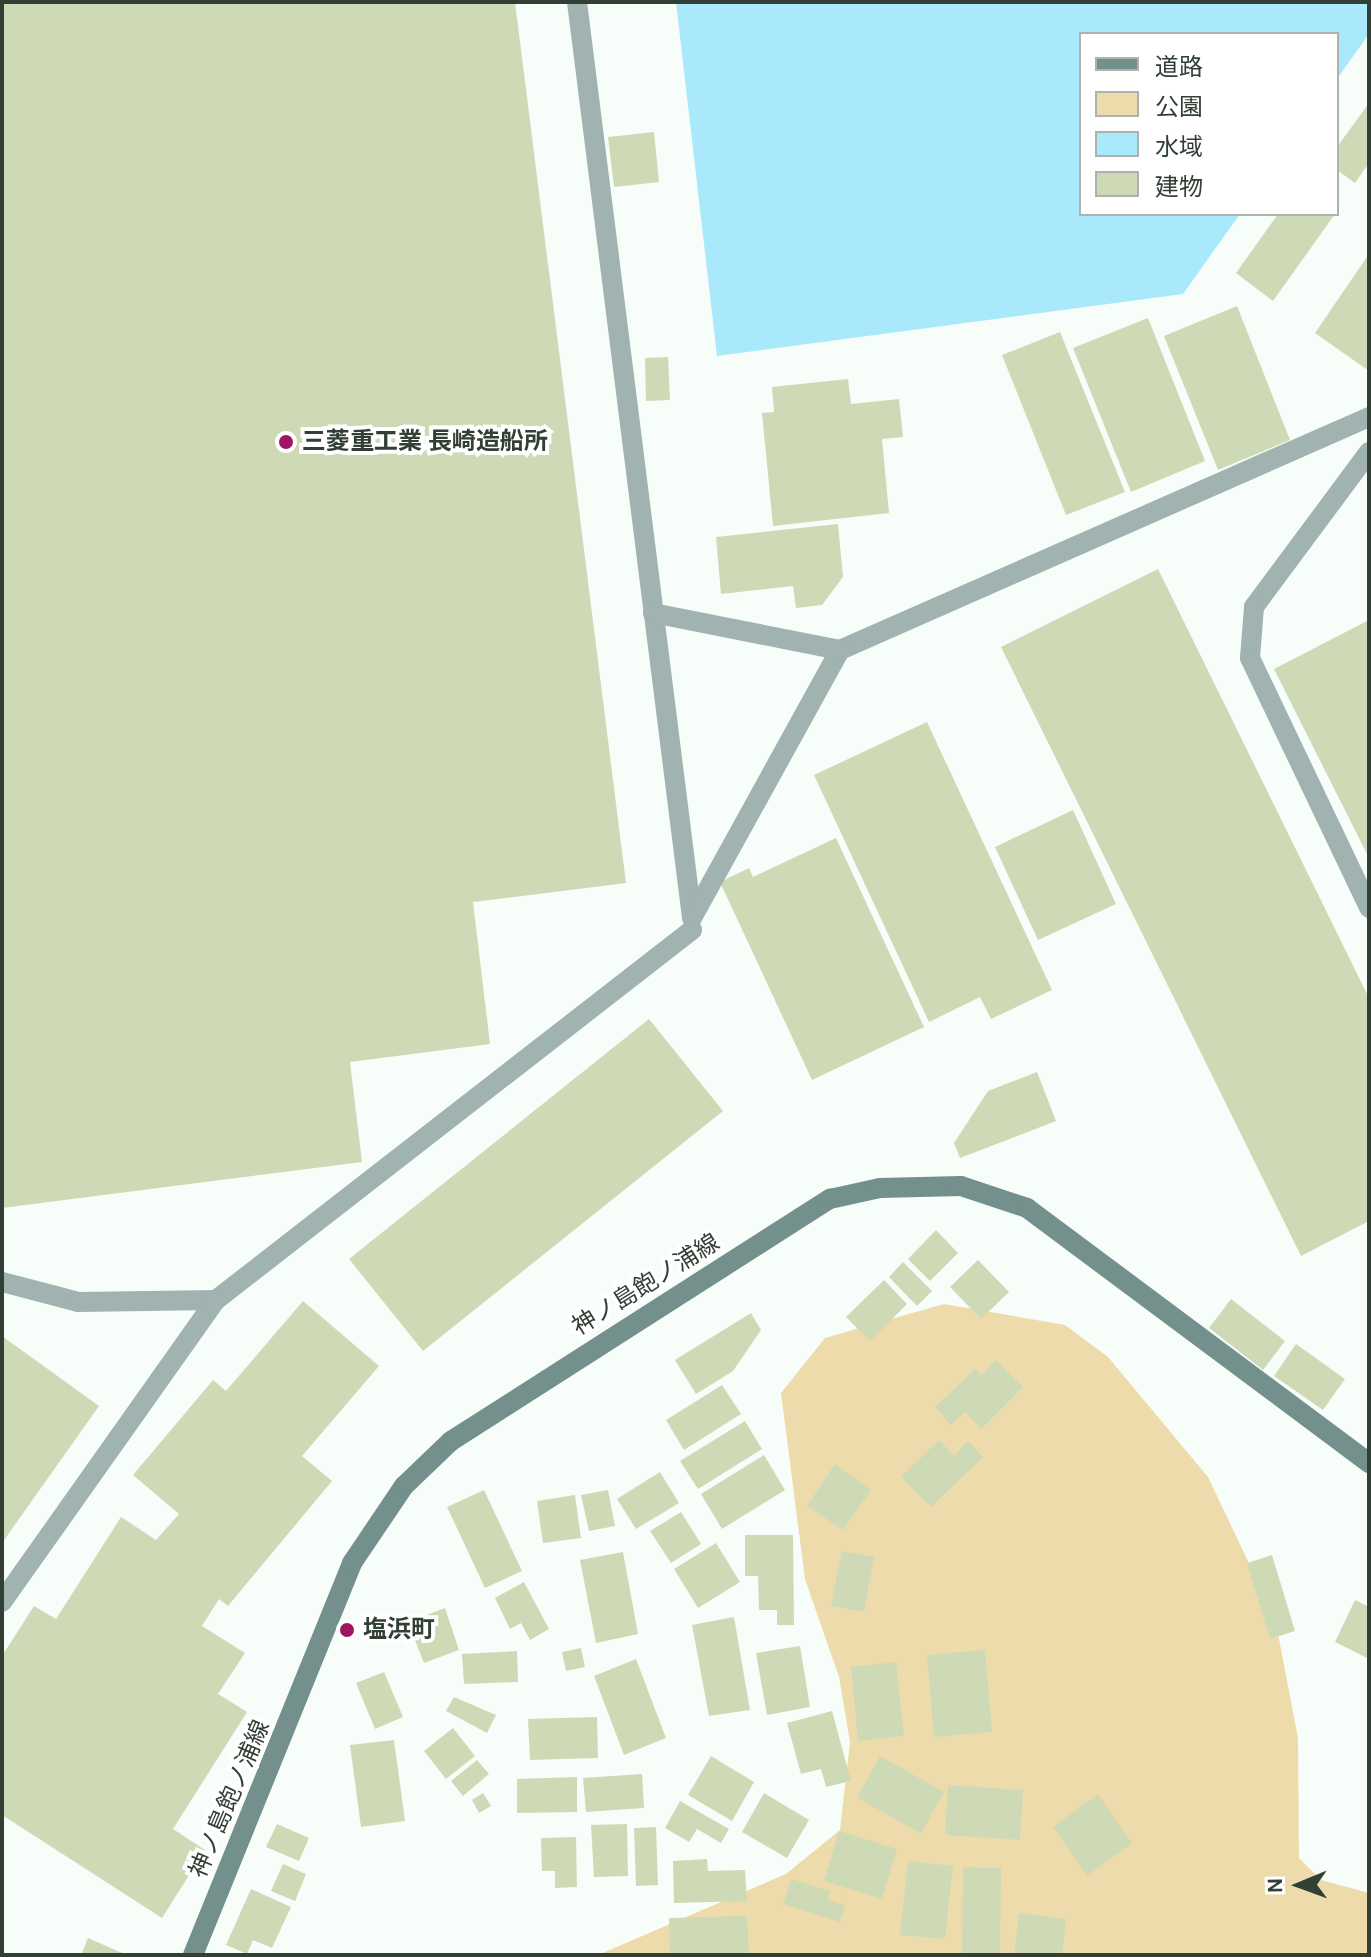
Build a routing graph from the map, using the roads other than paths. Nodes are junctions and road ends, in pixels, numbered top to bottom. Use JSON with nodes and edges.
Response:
{"nodes":[{"id":1,"x":577,"y":2,"type":"edge"},
{"id":2,"x":1369,"y":417,"type":"edge"},
{"id":3,"x":1369,"y":452,"type":"edge"},
{"id":4,"x":653,"y":613,"type":"junction"},
{"id":5,"x":840,"y":650,"type":"junction"},
{"id":6,"x":1369,"y":908,"type":"edge"},
{"id":7,"x":692,"y":930,"type":"dead end"},
{"id":8,"x":2,"y":1282,"type":"edge"},
{"id":9,"x":216,"y":1300,"type":"junction"},
{"id":10,"x":1369,"y":1463,"type":"edge"},
{"id":11,"x":2,"y":1602,"type":"edge"},
{"id":12,"x":193,"y":1955,"type":"edge"}],
"edges":[{"from":1,"to":4,"type":"lane"},
{"from":2,"to":5,"type":"lane"},
{"from":3,"to":6,"type":"lane"},
{"from":4,"to":5,"type":"lane"},
{"from":4,"to":5,"type":"lane"},
{"from":7,"to":9,"type":"lane"},
{"from":8,"to":9,"type":"lane"},
{"from":9,"to":11,"type":"lane"},
{"from":10,"to":12,"type":"main road","name":"神ノ島飽ノ浦線"}]}
